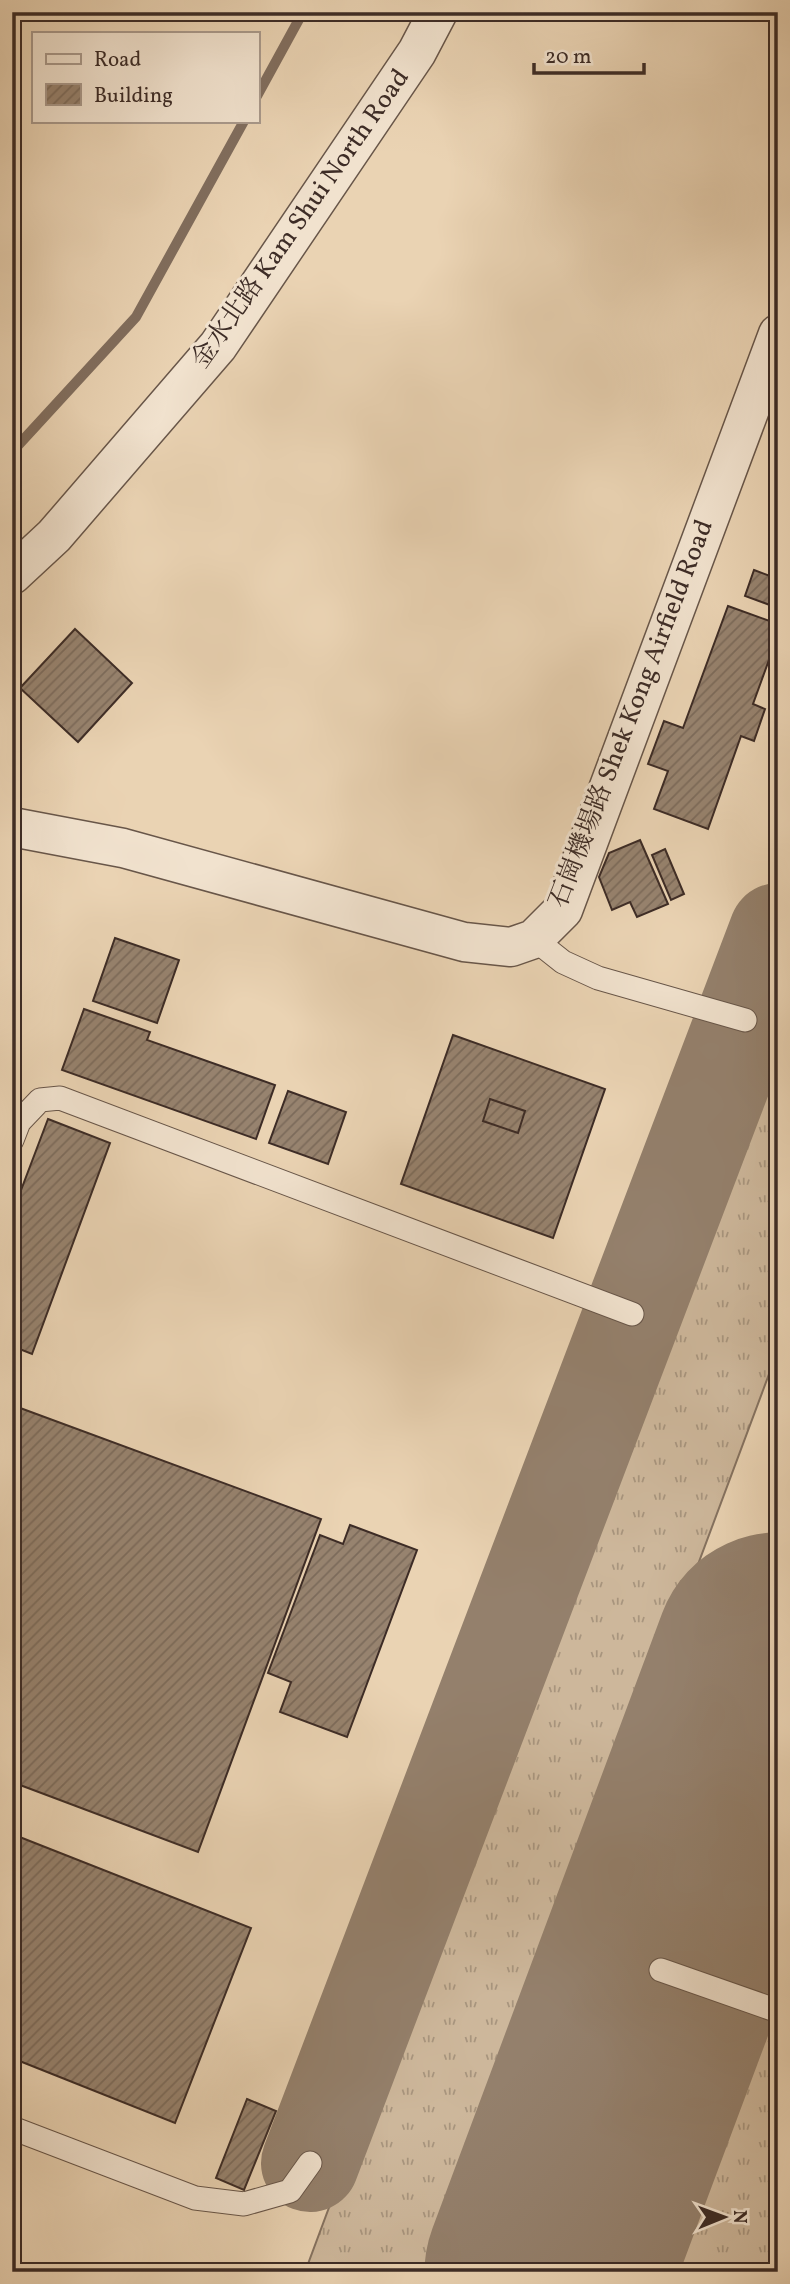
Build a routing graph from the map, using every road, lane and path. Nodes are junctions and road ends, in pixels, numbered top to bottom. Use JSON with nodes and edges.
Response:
{"nodes":[{"id":1,"x":438,"y":12,"type":"edge"},
{"id":2,"x":778,"y":334,"type":"edge"},
{"id":3,"x":12,"y":575,"type":"edge"},
{"id":4,"x":12,"y":827,"type":"edge"},
{"id":5,"x":534,"y":939,"type":"junction"},
{"id":6,"x":745,"y":1020,"type":"dead end"},
{"id":7,"x":12,"y":1140,"type":"edge"},
{"id":8,"x":632,"y":1314,"type":"dead end"},
{"id":9,"x":661,"y":1970,"type":"dead end"},
{"id":10,"x":778,"y":2011,"type":"edge"},
{"id":11,"x":12,"y":2128,"type":"edge"},
{"id":12,"x":310,"y":2163,"type":"dead end"}],
"edges":[{"from":1,"to":3,"type":"street","name":"金水北路 Kam Shui North Road"},
{"from":2,"to":5,"type":"street","name":"石崗機場路 Shek Kong Airfield Road"},
{"from":4,"to":5,"type":"street","name":"石崗機場路 Shek Kong Airfield Road"},
{"from":5,"to":6,"type":"lane"},
{"from":7,"to":8,"type":"lane"},
{"from":9,"to":10,"type":"lane"},
{"from":11,"to":12,"type":"lane"}]}
